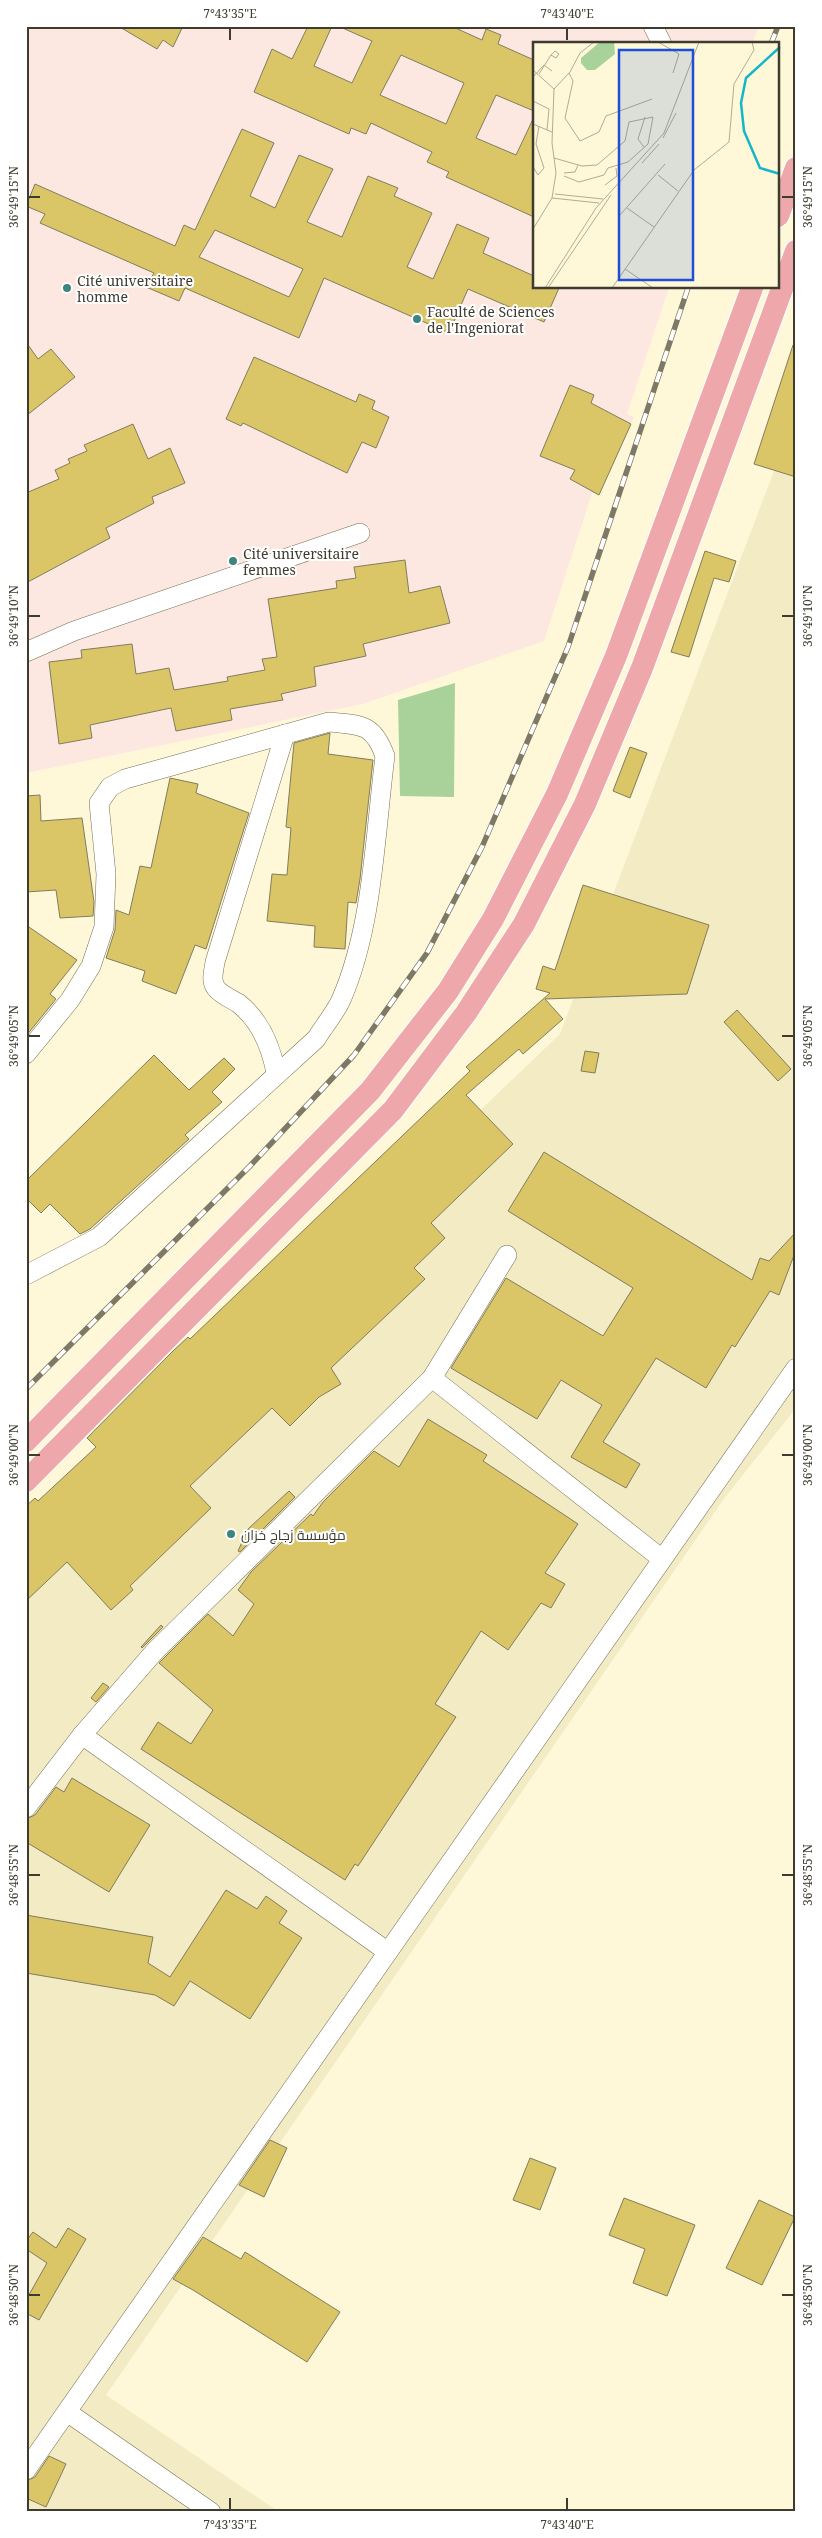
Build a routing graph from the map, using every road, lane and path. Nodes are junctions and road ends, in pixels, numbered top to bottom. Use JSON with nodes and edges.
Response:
{"nodes":[{"id":1,"x":653,"y":26,"type":"edge"},
{"id":2,"x":661,"y":42,"type":"edge"},
{"id":3,"x":796,"y":168,"type":"edge"},
{"id":4,"x":780,"y":211,"type":"edge"},
{"id":5,"x":796,"y":251,"type":"edge"},
{"id":6,"x":752,"y":289,"type":"edge"},
{"id":7,"x":360,"y":533,"type":"dead end"},
{"id":8,"x":26,"y":652,"type":"edge"},
{"id":9,"x":285,"y":734,"type":"junction"},
{"id":10,"x":26,"y":1054,"type":"edge"},
{"id":11,"x":276,"y":1073,"type":"junction"},
{"id":12,"x":507,"y":1255,"type":"dead end"},
{"id":13,"x":26,"y":1275,"type":"edge"},
{"id":14,"x":796,"y":1368,"type":"edge"},
{"id":15,"x":432,"y":1378,"type":"junction"},
{"id":16,"x":26,"y":1441,"type":"edge"},
{"id":17,"x":26,"y":1480,"type":"edge"},
{"id":18,"x":662,"y":1560,"type":"junction"},
{"id":19,"x":82,"y":1735,"type":"junction"},
{"id":20,"x":26,"y":1808,"type":"edge"},
{"id":21,"x":388,"y":1952,"type":"junction"},
{"id":22,"x":67,"y":2412,"type":"junction"},
{"id":23,"x":26,"y":2470,"type":"edge"},
{"id":24,"x":211,"y":2512,"type":"edge"}],
"edges":[{"from":1,"to":2,"type":"street"},
{"from":3,"to":4,"type":"main road"},
{"from":5,"to":17,"type":"main road"},
{"from":6,"to":16,"type":"main road"},
{"from":7,"to":8,"type":"street"},
{"from":9,"to":10,"type":"street"},
{"from":9,"to":11,"type":"street"},
{"from":9,"to":11,"type":"street"},
{"from":11,"to":13,"type":"street"},
{"from":12,"to":15,"type":"street"},
{"from":14,"to":18,"type":"street"},
{"from":15,"to":18,"type":"street"},
{"from":15,"to":19,"type":"street"},
{"from":18,"to":21,"type":"street"},
{"from":19,"to":20,"type":"street"},
{"from":19,"to":21,"type":"street"},
{"from":21,"to":22,"type":"street"},
{"from":22,"to":23,"type":"street"},
{"from":22,"to":24,"type":"street"}]}
